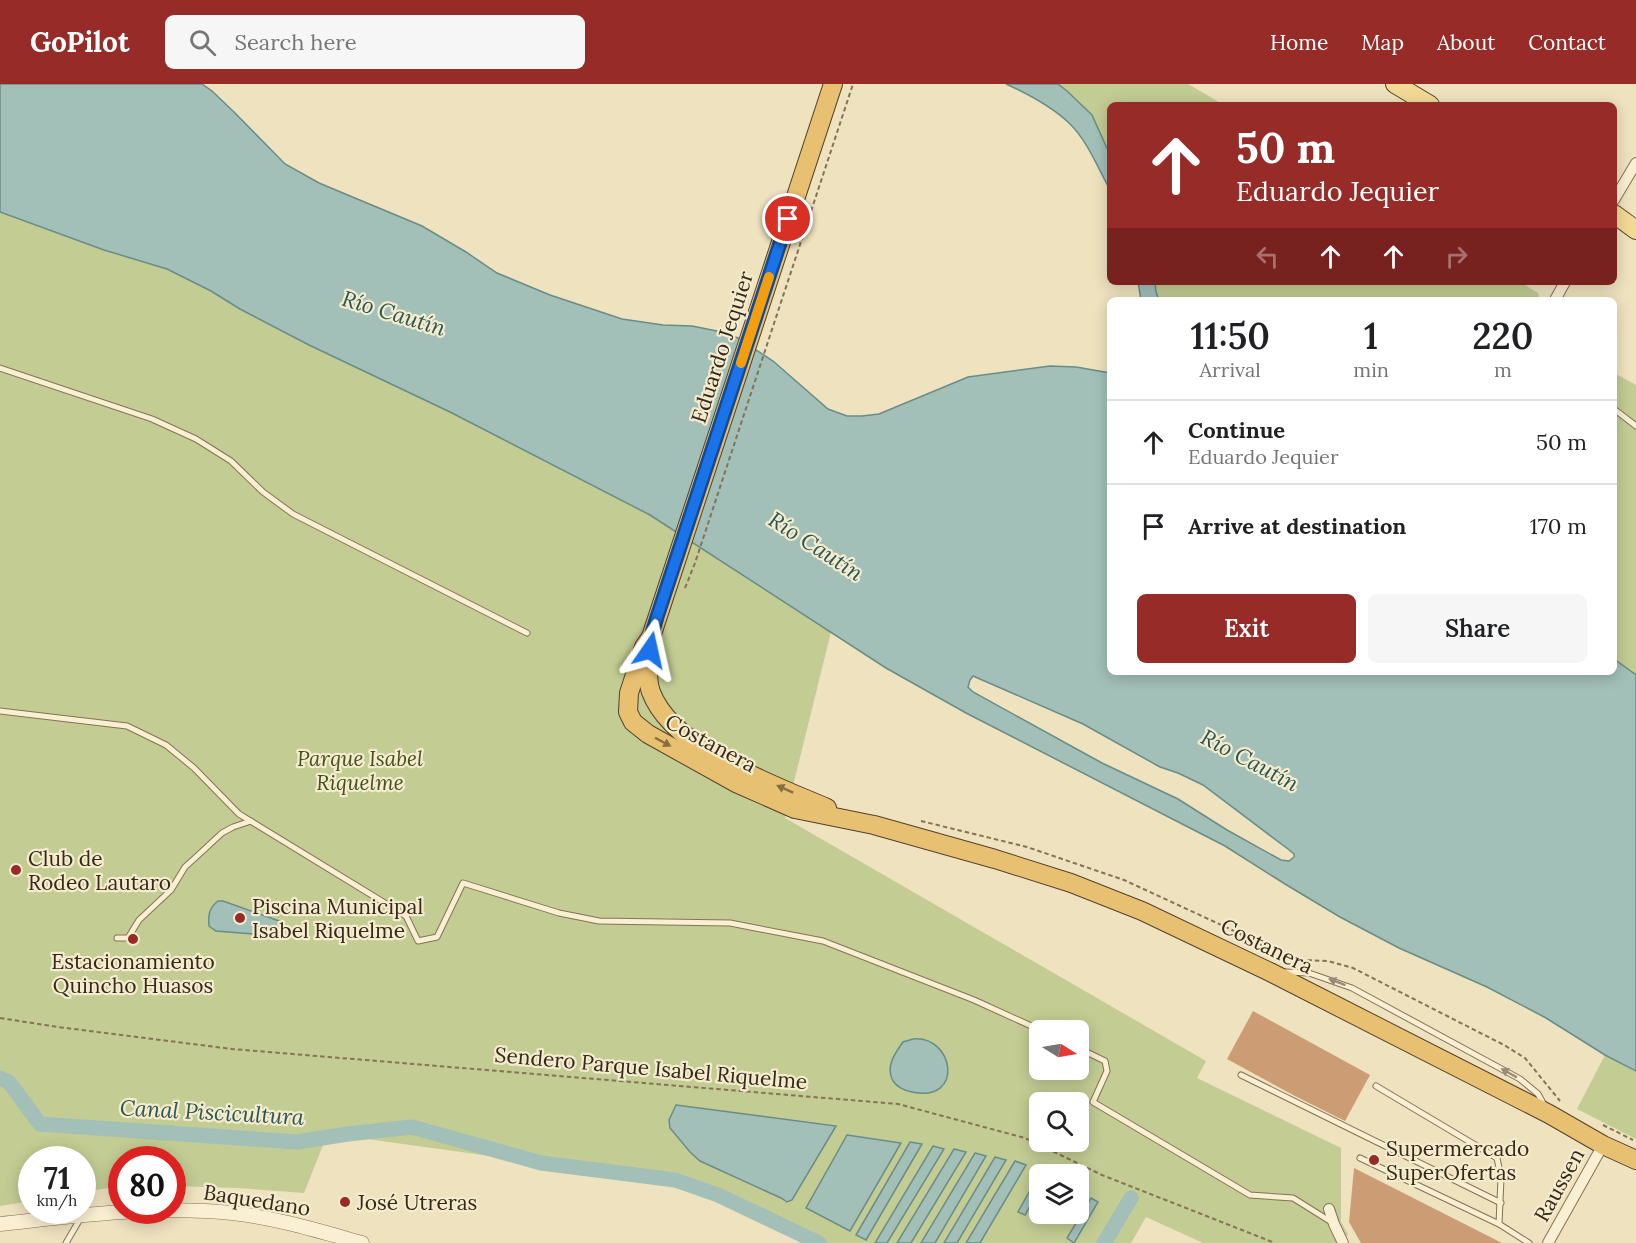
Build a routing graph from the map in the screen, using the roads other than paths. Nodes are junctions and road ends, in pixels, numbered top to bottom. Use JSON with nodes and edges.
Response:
{"nodes":[{"id":1,"x":833,"y":84,"type":"edge"},
{"id":2,"x":1399,"y":85,"type":"edge"},
{"id":3,"x":1425,"y":102,"type":"edge"},
{"id":4,"x":1636,"y":163,"type":"edge"},
{"id":5,"x":1617,"y":195,"type":"edge"},
{"id":6,"x":1617,"y":216,"type":"edge"},
{"id":7,"x":1636,"y":230,"type":"edge"},
{"id":8,"x":0,"y":368,"type":"edge"},
{"id":9,"x":1617,"y":411,"type":"edge"},
{"id":10,"x":1636,"y":426,"type":"edge"},
{"id":11,"x":677,"y":556,"type":"joint"},
{"id":12,"x":527,"y":633,"type":"dead end"},
{"id":13,"x":651,"y":637,"type":"junction"},
{"id":14,"x":0,"y":711,"type":"edge"},
{"id":15,"x":251,"y":821,"type":"junction"},
{"id":16,"x":858,"y":822,"type":"junction"},
{"id":17,"x":117,"y":938,"type":"dead end"},
{"id":18,"x":1029,"y":1025,"type":"edge"},
{"id":19,"x":1089,"y":1053,"type":"edge"},
{"id":20,"x":1241,"y":1075,"type":"dead end"},
{"id":21,"x":1376,"y":1086,"type":"dead end"},
{"id":22,"x":1603,"y":1145,"type":"junction"},
{"id":23,"x":1360,"y":1158,"type":"dead end"},
{"id":24,"x":1636,"y":1160,"type":"edge"},
{"id":25,"x":1501,"y":1203,"type":"junction"},
{"id":26,"x":1329,"y":1209,"type":"dead end"},
{"id":27,"x":96,"y":1215,"type":"edge"},
{"id":28,"x":18,"y":1222,"type":"edge"},
{"id":29,"x":0,"y":1224,"type":"edge"},
{"id":30,"x":77,"y":1224,"type":"edge"},
{"id":31,"x":1334,"y":1224,"type":"junction"},
{"id":32,"x":1499,"y":1224,"type":"junction"},
{"id":33,"x":66,"y":1243,"type":"edge"},
{"id":34,"x":362,"y":1243,"type":"edge"},
{"id":35,"x":1343,"y":1243,"type":"edge"},
{"id":36,"x":1529,"y":1243,"type":"edge"},
{"id":37,"x":1548,"y":1243,"type":"edge"}],
"edges":[{"from":1,"to":11,"type":"highway","name":"Eduardo Jequier"},
{"from":2,"to":3,"type":"main road"},
{"from":4,"to":5,"type":"street"},
{"from":6,"to":7,"type":"main road"},
{"from":8,"to":12,"type":"lane"},
{"from":9,"to":10,"type":"lane"},
{"from":11,"to":13,"type":"highway","name":"Costanera"},
{"from":16,"to":13,"type":"highway","name":"Costanera","one_way":true},
{"from":13,"to":16,"type":"highway","name":"Costanera","one_way":true},
{"from":14,"to":15,"type":"lane"},
{"from":15,"to":17,"type":"lane"},
{"from":15,"to":18,"type":"lane"},
{"from":16,"to":22,"type":"highway","name":"Costanera"},
{"from":19,"to":31,"type":"lane"},
{"from":20,"to":25,"type":"lane"},
{"from":21,"to":25,"type":"lane"},
{"from":22,"to":24,"type":"highway","name":"Costanera"},
{"from":22,"to":37,"type":"street","name":"Raussen"},
{"from":23,"to":32,"type":"lane"},
{"from":25,"to":32,"type":"lane"},
{"from":26,"to":31,"type":"street"},
{"from":27,"to":34,"type":"street","name":"Baquedano"},
{"from":28,"to":29,"type":"street","name":"Baquedano"},
{"from":30,"to":33,"type":"lane"},
{"from":31,"to":35,"type":"street"},
{"from":32,"to":36,"type":"lane"}]}
